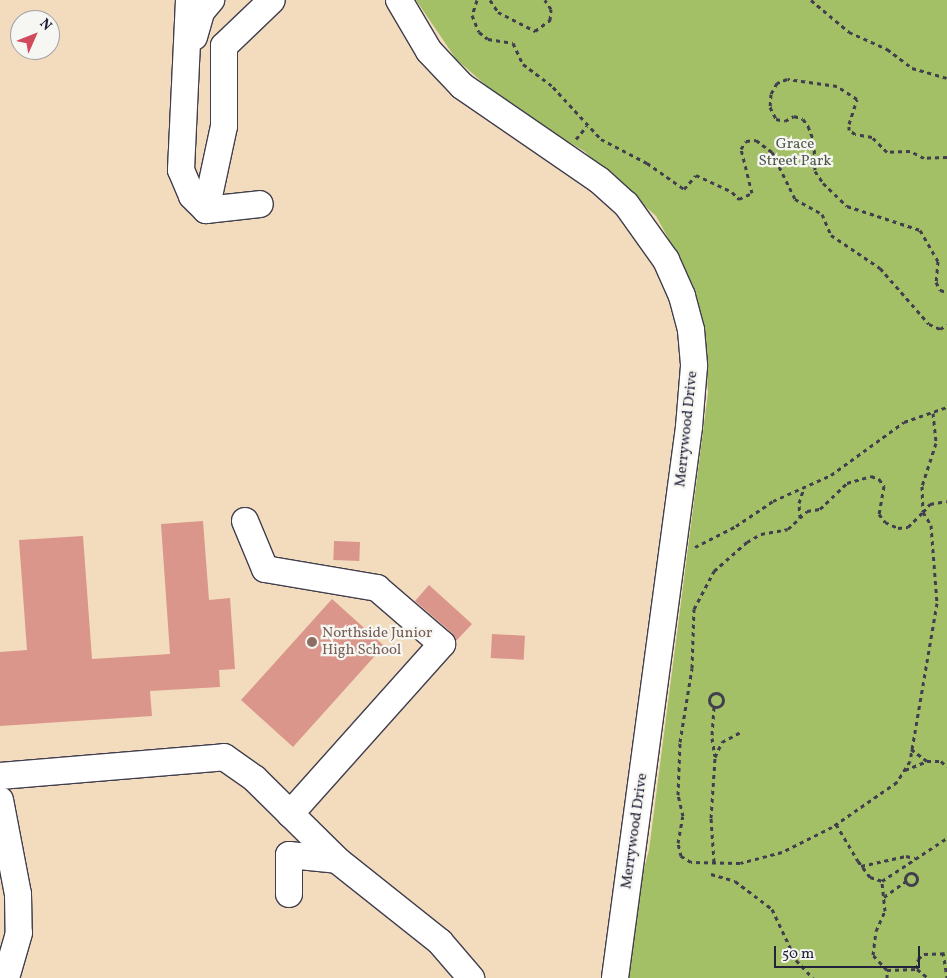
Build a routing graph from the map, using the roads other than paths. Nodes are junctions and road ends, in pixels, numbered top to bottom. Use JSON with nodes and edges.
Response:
{"nodes":[{"id":1,"x":189,"y":0,"type":"edge"},
{"id":2,"x":211,"y":0,"type":"edge"},
{"id":3,"x":272,"y":0,"type":"edge"},
{"id":4,"x":399,"y":0,"type":"edge"},
{"id":5,"x":185,"y":70,"type":"junction"},
{"id":6,"x":260,"y":204,"type":"dead end"},
{"id":7,"x":206,"y":210,"type":"junction"},
{"id":8,"x":245,"y":521,"type":"dead end"},
{"id":9,"x":0,"y":776,"type":"edge"},
{"id":10,"x":0,"y":800,"type":"edge"},
{"id":11,"x":290,"y":814,"type":"junction"},
{"id":12,"x":337,"y":860,"type":"junction"},
{"id":13,"x":289,"y":894,"type":"dead end"},
{"id":14,"x":6,"y":978,"type":"edge"},
{"id":15,"x":471,"y":978,"type":"edge"},
{"id":16,"x":615,"y":978,"type":"edge"}],
"edges":[{"from":1,"to":5,"type":"street"},
{"from":2,"to":5,"type":"street"},
{"from":3,"to":7,"type":"street"},
{"from":4,"to":16,"type":"street","name":"Merrywood Drive"},
{"from":5,"to":7,"type":"street"},
{"from":6,"to":7,"type":"street"},
{"from":8,"to":11,"type":"street"},
{"from":9,"to":11,"type":"street"},
{"from":10,"to":14,"type":"street"},
{"from":11,"to":12,"type":"street"},
{"from":12,"to":13,"type":"street"},
{"from":12,"to":15,"type":"street"}]}
